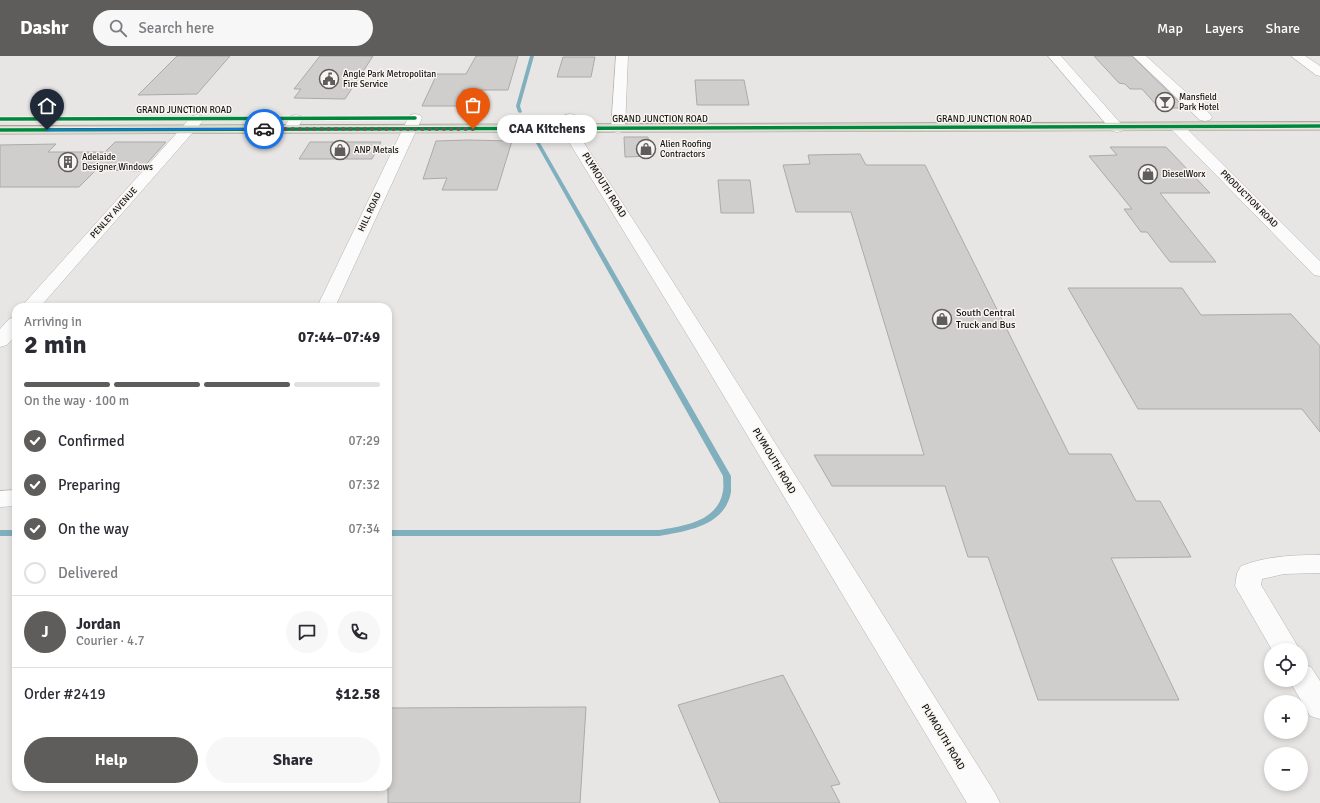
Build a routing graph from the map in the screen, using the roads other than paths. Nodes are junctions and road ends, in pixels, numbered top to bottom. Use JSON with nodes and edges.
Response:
{"nodes":[{"id":1,"x":622,"y":56,"type":"edge"},
{"id":2,"x":1054,"y":56,"type":"edge"},
{"id":3,"x":1139,"y":56,"type":"edge"},
{"id":4,"x":1297,"y":56,"type":"edge"},
{"id":5,"x":1320,"y":72,"type":"edge"},
{"id":6,"x":1205,"y":117,"type":"junction"},
{"id":7,"x":1320,"y":117,"type":"edge"},
{"id":8,"x":0,"y":119,"type":"edge"},
{"id":9,"x":1113,"y":122,"type":"junction"},
{"id":10,"x":569,"y":123,"type":"junction"},
{"id":11,"x":618,"y":123,"type":"junction"},
{"id":12,"x":193,"y":124,"type":"junction"},
{"id":13,"x":412,"y":124,"type":"junction"},
{"id":14,"x":1320,"y":126,"type":"edge"},
{"id":15,"x":1177,"y":127,"type":"junction"},
{"id":16,"x":0,"y":130,"type":"edge"},
{"id":17,"x":1320,"y":270,"type":"edge"},
{"id":18,"x":34,"y":303,"type":"edge"},
{"id":19,"x":328,"y":303,"type":"edge"},
{"id":20,"x":12,"y":328,"type":"edge"},
{"id":21,"x":0,"y":341,"type":"edge"},
{"id":22,"x":12,"y":498,"type":"edge"},
{"id":23,"x":0,"y":499,"type":"edge"},
{"id":24,"x":1320,"y":564,"type":"edge"},
{"id":25,"x":1282,"y":643,"type":"edge"},
{"id":26,"x":1308,"y":687,"type":"edge"},
{"id":27,"x":1320,"y":707,"type":"edge"},
{"id":28,"x":984,"y":803,"type":"edge"}],
"edges":[{"from":1,"to":11,"type":"street"},
{"from":2,"to":9,"type":"street"},
{"from":3,"to":6,"type":"street"},
{"from":4,"to":5,"type":"street"},
{"from":6,"to":7,"type":"highway","name":"GRAND JUNCTION ROAD"},
{"from":6,"to":9,"type":"highway","name":"GRAND JUNCTION ROAD"},
{"from":8,"to":12,"type":"highway","name":"GRAND JUNCTION ROAD"},
{"from":9,"to":11,"type":"highway","name":"GRAND JUNCTION ROAD"},
{"from":9,"to":15,"type":"highway","name":"GRAND JUNCTION ROAD"},
{"from":10,"to":11,"type":"highway","name":"GRAND JUNCTION ROAD"},
{"from":10,"to":13,"type":"highway","name":"GRAND JUNCTION ROAD"},
{"from":10,"to":28,"type":"street","name":"PLYMOUTH ROAD"},
{"from":12,"to":13,"type":"highway","name":"GRAND JUNCTION ROAD"},
{"from":12,"to":16,"type":"highway","name":"GRAND JUNCTION ROAD"},
{"from":12,"to":18,"type":"street","name":"PENLEY AVENUE"},
{"from":13,"to":19,"type":"street","name":"HILL ROAD"},
{"from":14,"to":15,"type":"highway","name":"GRAND JUNCTION ROAD"},
{"from":15,"to":17,"type":"street","name":"PRODUCTION ROAD"},
{"from":20,"to":21,"type":"street"},
{"from":22,"to":23,"type":"street"},
{"from":24,"to":25,"type":"street"},
{"from":26,"to":27,"type":"street"}]}
